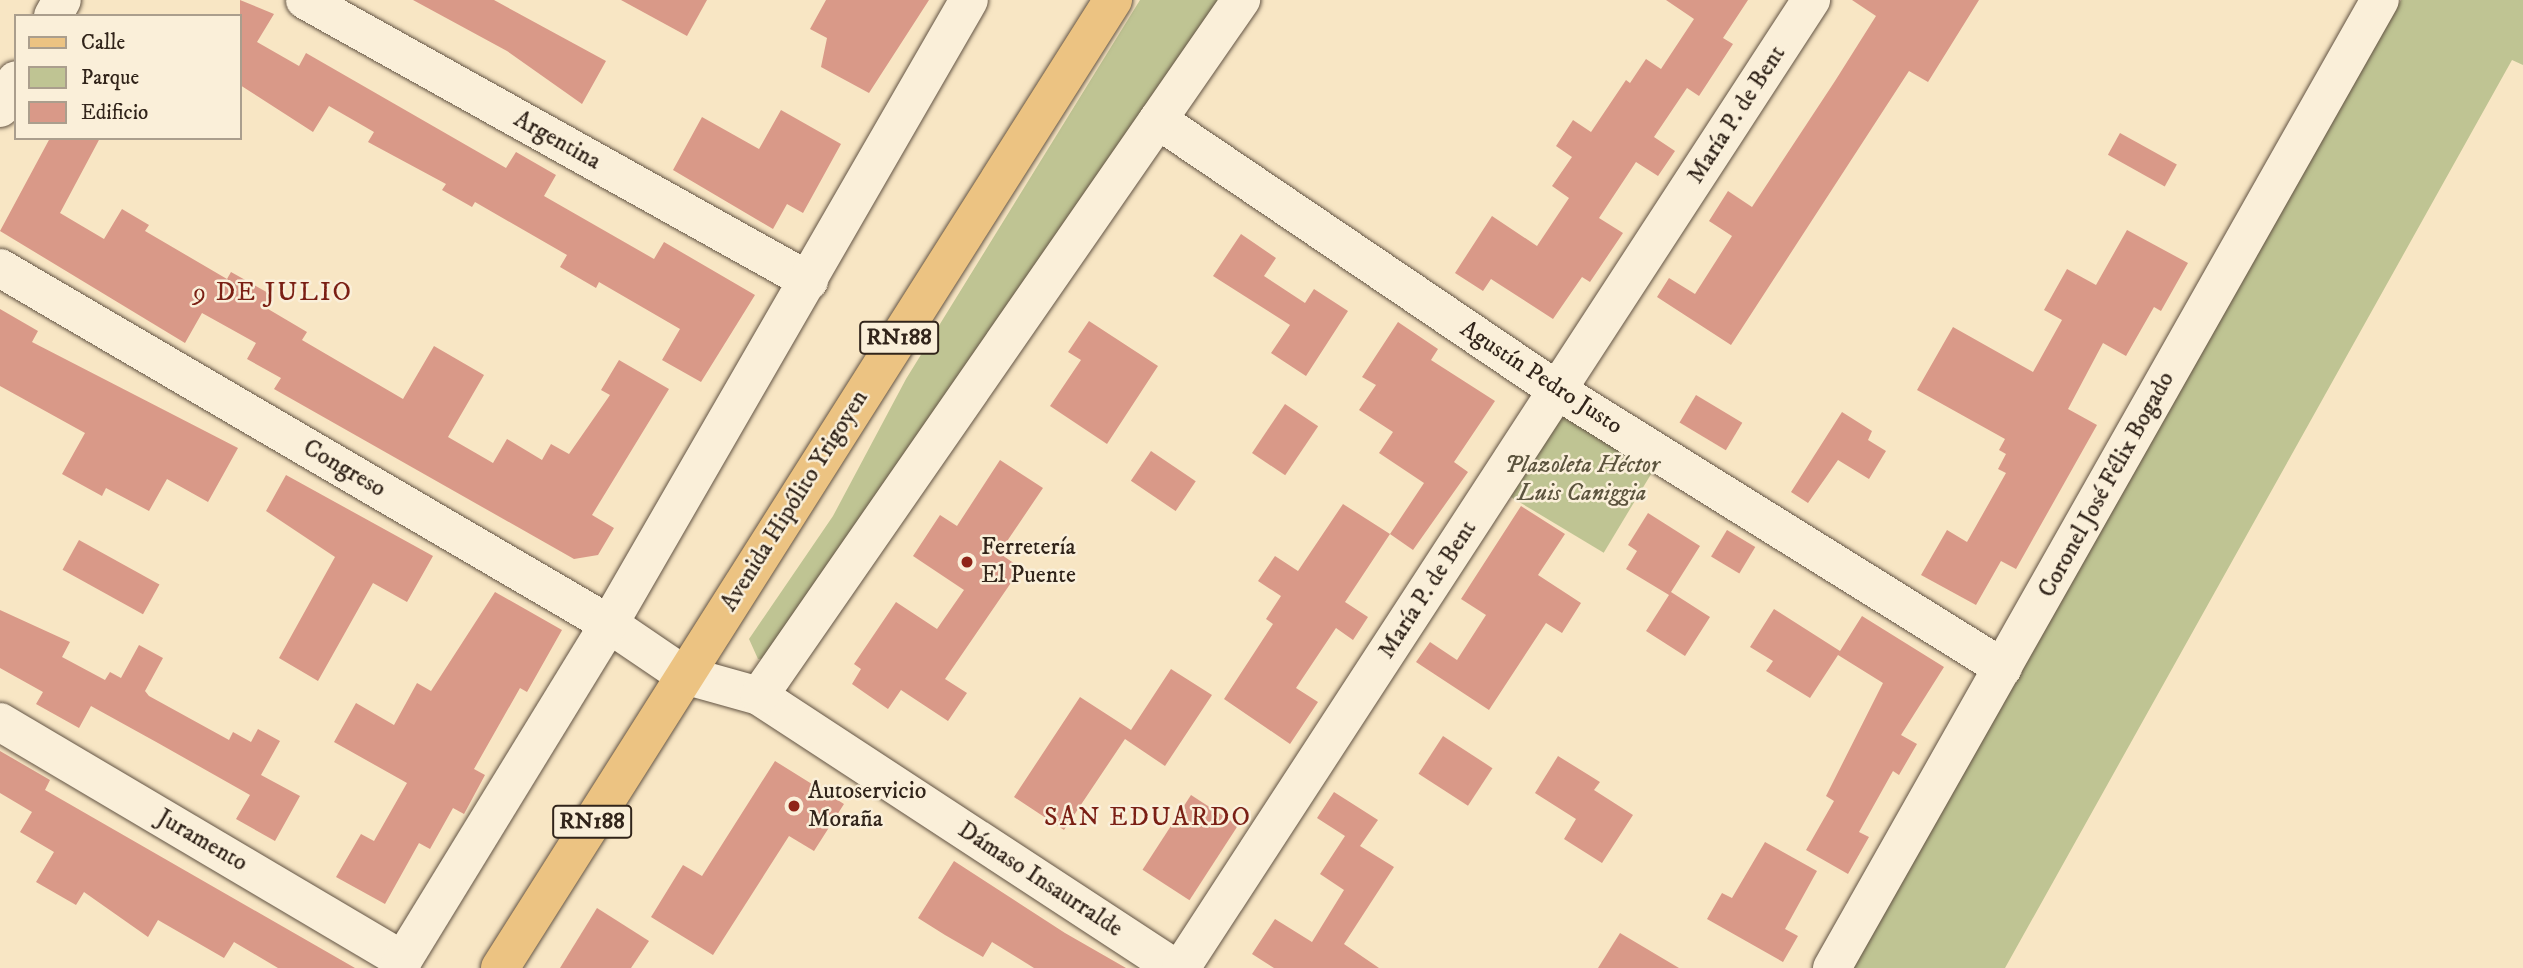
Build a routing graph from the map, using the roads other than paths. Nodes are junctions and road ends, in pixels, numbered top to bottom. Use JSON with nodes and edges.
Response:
{"nodes":[{"id":1,"x":305,"y":0,"type":"edge"},
{"id":2,"x":970,"y":0,"type":"edge"},
{"id":3,"x":1113,"y":0,"type":"edge"},
{"id":4,"x":1241,"y":0,"type":"edge"},
{"id":5,"x":1811,"y":0,"type":"edge"},
{"id":6,"x":2379,"y":0,"type":"edge"},
{"id":7,"x":14,"y":84,"type":"edge"},
{"id":8,"x":0,"y":108,"type":"edge"},
{"id":9,"x":1158,"y":120,"type":"junction"},
{"id":10,"x":0,"y":268,"type":"edge"},
{"id":11,"x":809,"y":281,"type":"junction"},
{"id":12,"x":1558,"y":391,"type":"junction"},
{"id":13,"x":609,"y":624,"type":"junction"},
{"id":14,"x":2003,"y":668,"type":"junction"},
{"id":15,"x":684,"y":675,"type":"junction"},
{"id":16,"x":759,"y":695,"type":"junction"},
{"id":17,"x":0,"y":722,"type":"edge"},
{"id":18,"x":401,"y":964,"type":"edge"},
{"id":19,"x":500,"y":968,"type":"edge"},
{"id":20,"x":1175,"y":968,"type":"edge"},
{"id":21,"x":1181,"y":968,"type":"edge"},
{"id":22,"x":1832,"y":968,"type":"edge"}],
"edges":[{"from":1,"to":11,"type":"street","name":"Argentina"},
{"from":2,"to":11,"type":"street"},
{"from":3,"to":15,"type":"main road","name":"Avenida Hipólito Yrigoyen","number":"RN188"},
{"from":4,"to":9,"type":"street"},
{"from":5,"to":12,"type":"street","name":"María P. de Bent"},
{"from":6,"to":14,"type":"street","name":"Coronel José Félix Bogado"},
{"from":7,"to":8,"type":"street"},
{"from":9,"to":12,"type":"street","name":"Agustín Pedro Justo"},
{"from":9,"to":16,"type":"street"},
{"from":10,"to":13,"type":"street","name":"Congreso"},
{"from":11,"to":13,"type":"street"},
{"from":12,"to":14,"type":"street","name":"Agustín Pedro Justo"},
{"from":12,"to":21,"type":"street","name":"María P. de Bent"},
{"from":13,"to":15,"type":"street","name":"Congreso"},
{"from":13,"to":18,"type":"street"},
{"from":14,"to":22,"type":"street","name":"Coronel José Félix Bogado"},
{"from":15,"to":16,"type":"street","name":"Dámaso Insaurralde"},
{"from":15,"to":19,"type":"main road","name":"Avenida Hipólito Yrigoyen","number":"RN188"},
{"from":16,"to":20,"type":"street","name":"Dámaso Insaurralde"},
{"from":17,"to":18,"type":"street","name":"Juramento"}]}
